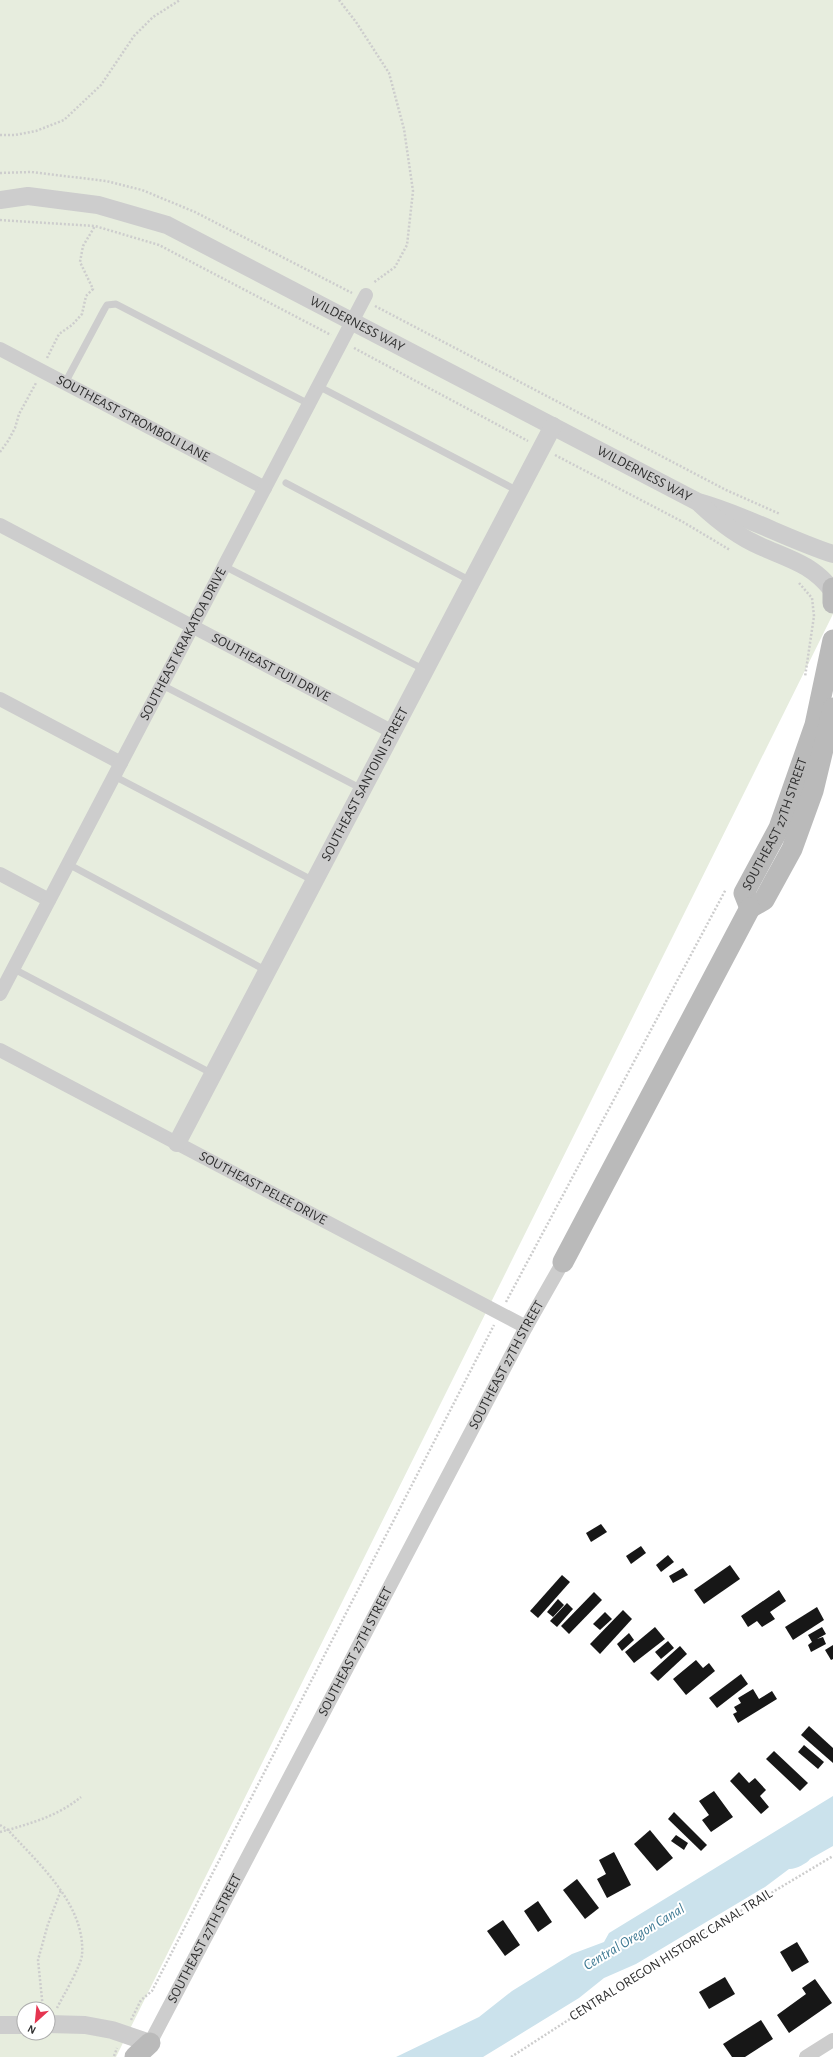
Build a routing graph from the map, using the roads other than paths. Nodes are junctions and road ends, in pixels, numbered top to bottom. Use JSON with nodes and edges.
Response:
{"nodes":[{"id":1,"x":0,"y":200,"type":"edge"},
{"id":2,"x":365,"y":297,"type":"road end"},
{"id":3,"x":352,"y":321,"type":"junction"},
{"id":4,"x":0,"y":350,"type":"edge"},
{"id":5,"x":65,"y":383,"type":"junction"},
{"id":6,"x":318,"y":386,"type":"junction"},
{"id":7,"x":308,"y":404,"type":"junction"},
{"id":8,"x":553,"y":426,"type":"junction"},
{"id":9,"x":286,"y":483,"type":"dead end"},
{"id":10,"x":265,"y":488,"type":"junction"},
{"id":11,"x":519,"y":491,"type":"junction"},
{"id":12,"x":698,"y":502,"type":"junction"},
{"id":13,"x":0,"y":525,"type":"edge"},
{"id":14,"x":833,"y":554,"type":"edge"},
{"id":15,"x":224,"y":566,"type":"junction"},
{"id":16,"x":472,"y":582,"type":"junction"},
{"id":17,"x":833,"y":589,"type":"edge"},
{"id":18,"x":833,"y":603,"type":"edge"},
{"id":19,"x":192,"y":626,"type":"junction"},
{"id":20,"x":833,"y":640,"type":"edge"},
{"id":21,"x":425,"y":670,"type":"junction"},
{"id":22,"x":162,"y":685,"type":"junction"},
{"id":23,"x":0,"y":699,"type":"edge"},
{"id":24,"x":833,"y":708,"type":"edge"},
{"id":25,"x":393,"y":732,"type":"junction"},
{"id":26,"x":121,"y":762,"type":"junction"},
{"id":27,"x":114,"y":776,"type":"junction"},
{"id":28,"x":363,"y":789,"type":"junction"},
{"id":29,"x":68,"y":864,"type":"junction"},
{"id":30,"x":0,"y":874,"type":"edge"},
{"id":31,"x":314,"y":881,"type":"junction"},
{"id":32,"x":49,"y":900,"type":"junction"},
{"id":33,"x":750,"y":908,"type":"junction"},
{"id":34,"x":14,"y":968,"type":"junction"},
{"id":35,"x":267,"y":971,"type":"junction"},
{"id":36,"x":0,"y":994,"type":"edge"},
{"id":37,"x":0,"y":1050,"type":"edge"},
{"id":38,"x":213,"y":1074,"type":"junction"},
{"id":39,"x":177,"y":1143,"type":"junction"},
{"id":40,"x":563,"y":1262,"type":"joint"},
{"id":41,"x":526,"y":1327,"type":"junction"},
{"id":42,"x":56,"y":2020,"type":"edge"},
{"id":43,"x":0,"y":2025,"type":"edge"},
{"id":44,"x":16,"y":2025,"type":"edge"},
{"id":45,"x":833,"y":2040,"type":"edge"},
{"id":46,"x":150,"y":2050,"type":"edge"},
{"id":47,"x":135,"y":2057,"type":"edge"},
{"id":48,"x":806,"y":2057,"type":"edge"}],
"edges":[{"from":1,"to":3,"type":"street","name":"WILDERNESS WAY"},
{"from":2,"to":3,"type":"street","name":"SOUTHEAST KRAKATOA DRIVE"},
{"from":3,"to":6,"type":"street","name":"SOUTHEAST KRAKATOA DRIVE"},
{"from":3,"to":8,"type":"street","name":"WILDERNESS WAY"},
{"from":4,"to":5,"type":"street","name":"SOUTHEAST STROMBOLI LANE"},
{"from":5,"to":7,"type":"lane"},
{"from":5,"to":10,"type":"street","name":"SOUTHEAST STROMBOLI LANE"},
{"from":6,"to":7,"type":"street","name":"SOUTHEAST KRAKATOA DRIVE"},
{"from":6,"to":11,"type":"lane"},
{"from":7,"to":10,"type":"street","name":"SOUTHEAST KRAKATOA DRIVE"},
{"from":8,"to":11,"type":"street","name":"SOUTHEAST SANTOINI STREET"},
{"from":8,"to":12,"type":"street","name":"WILDERNESS WAY"},
{"from":9,"to":16,"type":"lane"},
{"from":10,"to":15,"type":"street","name":"SOUTHEAST KRAKATOA DRIVE"},
{"from":11,"to":16,"type":"street","name":"SOUTHEAST SANTOINI STREET"},
{"from":12,"to":14,"type":"street","name":"WILDERNESS WAY"},
{"from":12,"to":17,"type":"street","name":"WILDERNESS WAY"},
{"from":13,"to":19,"type":"street","name":"SOUTHEAST FUJI DRIVE"},
{"from":15,"to":19,"type":"street","name":"SOUTHEAST KRAKATOA DRIVE"},
{"from":15,"to":21,"type":"lane"},
{"from":16,"to":21,"type":"street","name":"SOUTHEAST SANTOINI STREET"},
{"from":17,"to":18,"type":"main road"},
{"from":19,"to":22,"type":"street","name":"SOUTHEAST KRAKATOA DRIVE"},
{"from":19,"to":25,"type":"street","name":"SOUTHEAST FUJI DRIVE"},
{"from":20,"to":33,"type":"main road","name":"SOUTHEAST 27TH STREET"},
{"from":21,"to":25,"type":"street","name":"SOUTHEAST SANTOINI STREET"},
{"from":22,"to":26,"type":"street","name":"SOUTHEAST KRAKATOA DRIVE"},
{"from":22,"to":28,"type":"lane"},
{"from":23,"to":26,"type":"street"},
{"from":24,"to":33,"type":"main road","name":"SOUTHEAST 27TH STREET"},
{"from":25,"to":28,"type":"street","name":"SOUTHEAST SANTOINI STREET"},
{"from":26,"to":27,"type":"street","name":"SOUTHEAST KRAKATOA DRIVE"},
{"from":27,"to":29,"type":"street","name":"SOUTHEAST KRAKATOA DRIVE"},
{"from":27,"to":31,"type":"lane"},
{"from":28,"to":31,"type":"street","name":"SOUTHEAST SANTOINI STREET"},
{"from":29,"to":32,"type":"street","name":"SOUTHEAST KRAKATOA DRIVE"},
{"from":29,"to":35,"type":"lane"},
{"from":30,"to":32,"type":"street"},
{"from":31,"to":35,"type":"street","name":"SOUTHEAST SANTOINI STREET"},
{"from":32,"to":34,"type":"street","name":"SOUTHEAST KRAKATOA DRIVE"},
{"from":33,"to":40,"type":"main road"},
{"from":34,"to":36,"type":"street","name":"SOUTHEAST KRAKATOA DRIVE"},
{"from":34,"to":38,"type":"lane"},
{"from":35,"to":38,"type":"street","name":"SOUTHEAST SANTOINI STREET"},
{"from":37,"to":39,"type":"street","name":"SOUTHEAST PELEE DRIVE"},
{"from":38,"to":39,"type":"street","name":"SOUTHEAST SANTOINI STREET"},
{"from":39,"to":41,"type":"street","name":"SOUTHEAST PELEE DRIVE"},
{"from":40,"to":41,"type":"street","name":"SOUTHEAST 27TH STREET"},
{"from":41,"to":46,"type":"street","name":"SOUTHEAST 27TH STREET"},
{"from":42,"to":46,"type":"street"},
{"from":43,"to":44,"type":"street"},
{"from":45,"to":48,"type":"street"},
{"from":46,"to":47,"type":"main road","name":"SOUTHEAST 27TH STREET"}]}
